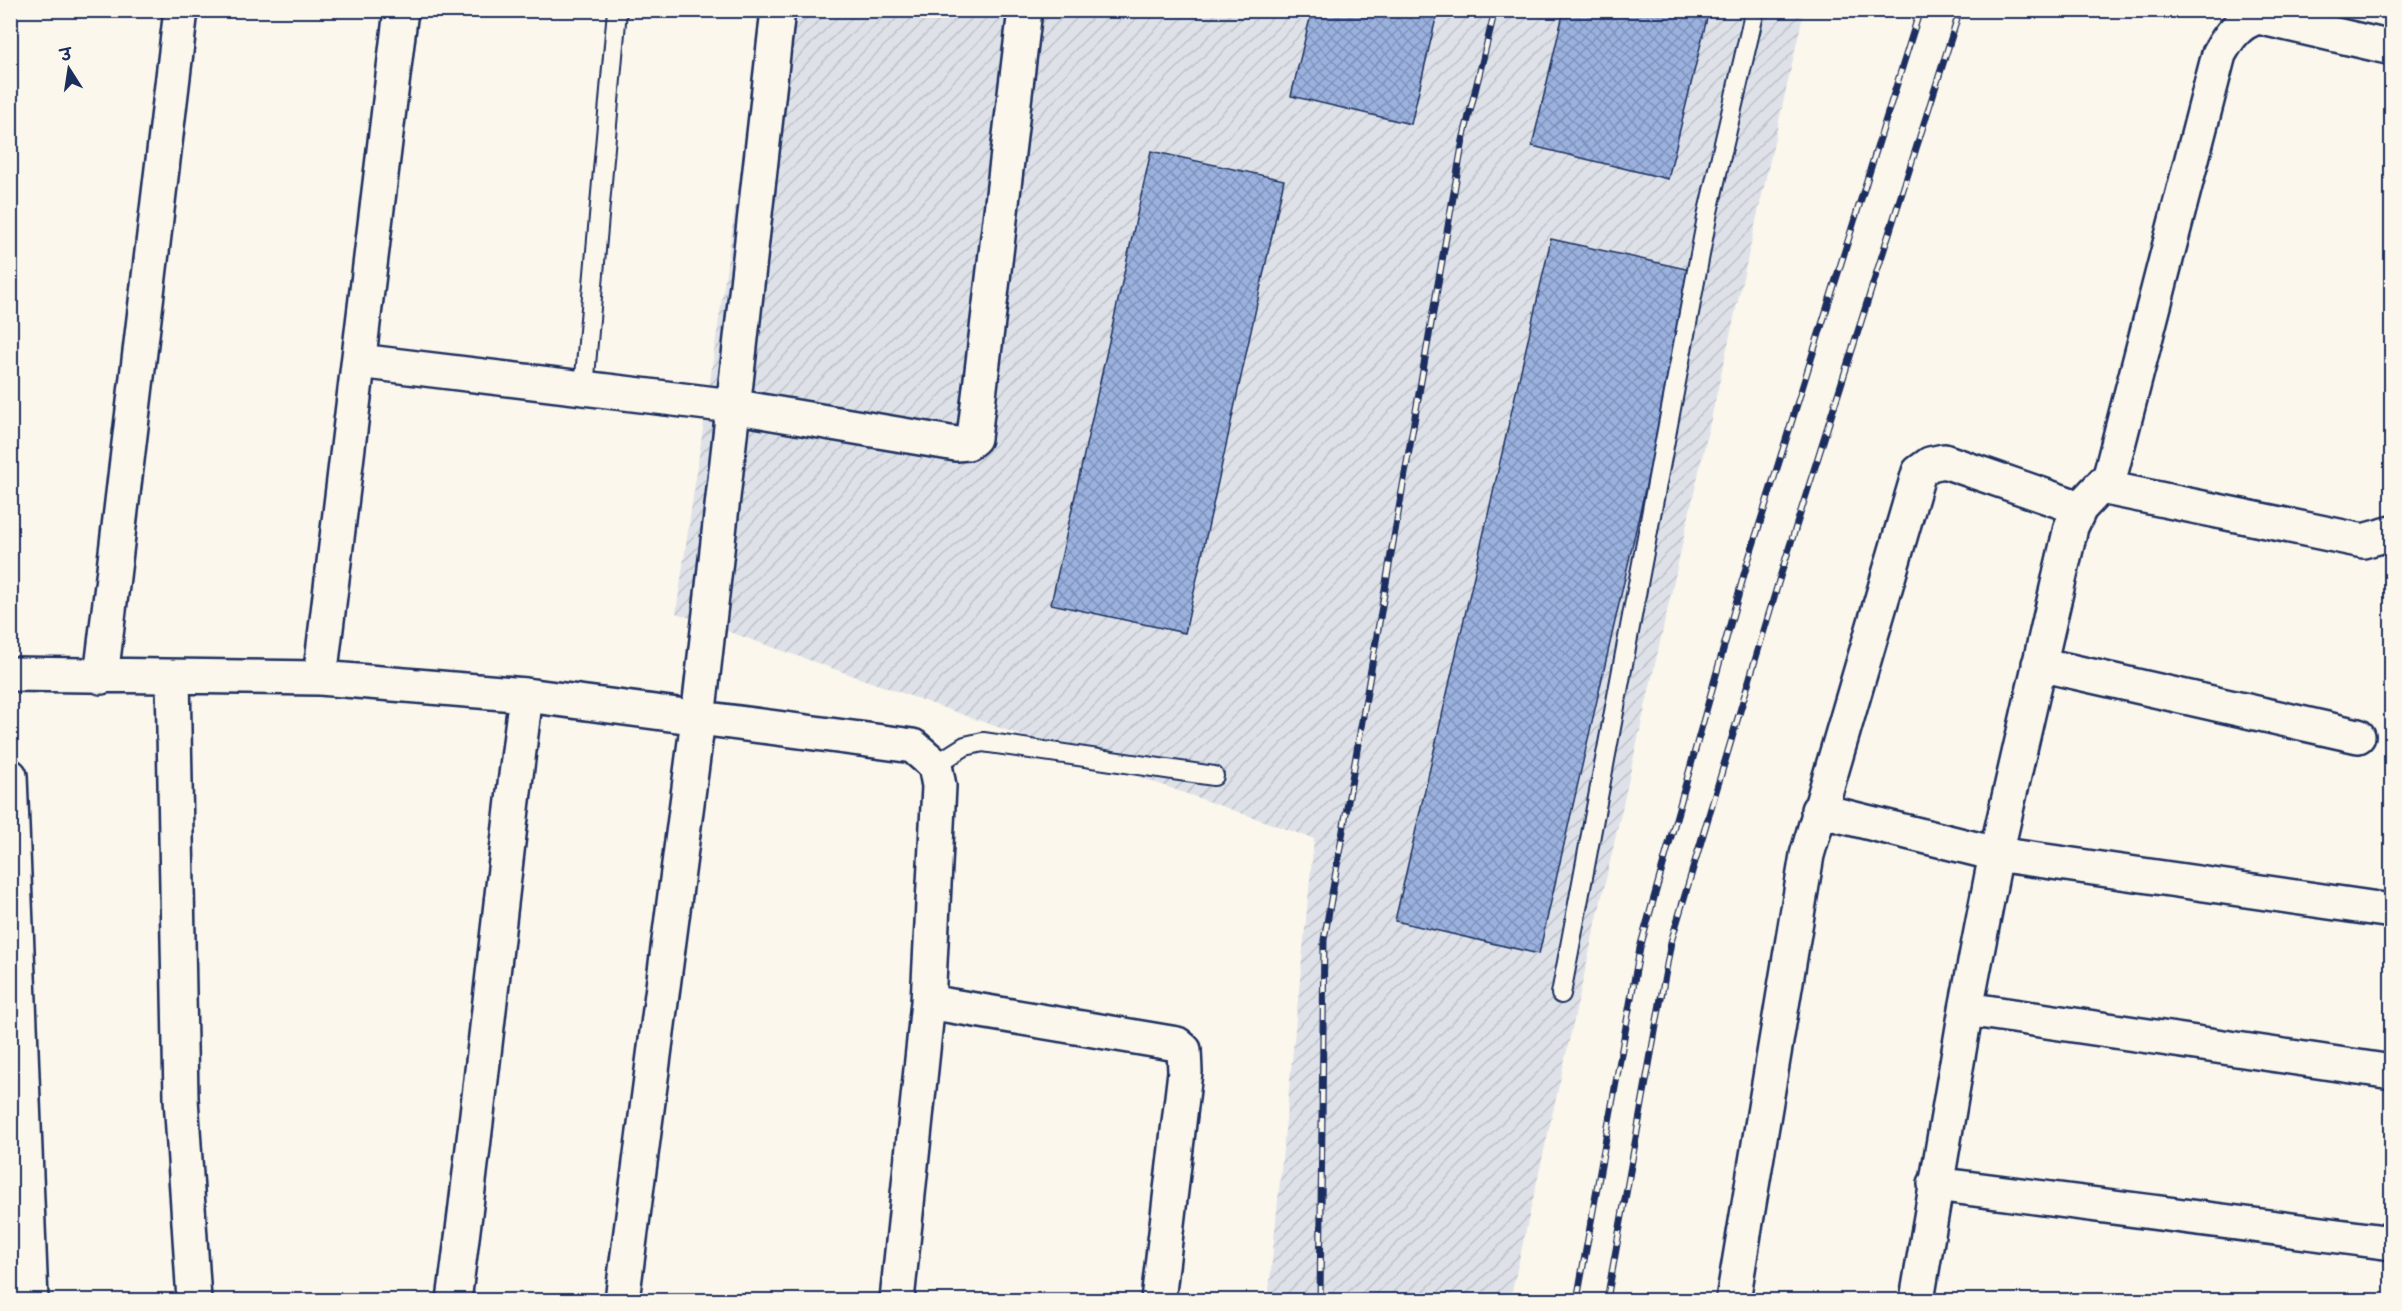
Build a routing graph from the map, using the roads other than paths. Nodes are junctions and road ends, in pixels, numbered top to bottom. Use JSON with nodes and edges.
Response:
{"nodes":[{"id":1,"x":182,"y":10,"type":"edge"},
{"id":2,"x":401,"y":10,"type":"edge"},
{"id":3,"x":616,"y":10,"type":"edge"},
{"id":4,"x":778,"y":10,"type":"edge"},
{"id":5,"x":1025,"y":10,"type":"edge"},
{"id":6,"x":1755,"y":10,"type":"edge"},
{"id":7,"x":2391,"y":48,"type":"edge"},
{"id":8,"x":359,"y":362,"type":"junction"},
{"id":9,"x":584,"y":388,"type":"junction"},
{"id":10,"x":732,"y":405,"type":"junction"},
{"id":11,"x":2091,"y":498,"type":"junction"},
{"id":12,"x":2391,"y":533,"type":"edge"},
{"id":13,"x":2039,"y":664,"type":"junction"},
{"id":14,"x":10,"y":674,"type":"edge"},
{"id":15,"x":101,"y":677,"type":"junction"},
{"id":16,"x":173,"y":677,"type":"junction"},
{"id":17,"x":320,"y":678,"type":"junction"},
{"id":18,"x":526,"y":695,"type":"junction"},
{"id":19,"x":698,"y":719,"type":"junction"},
{"id":20,"x":2358,"y":736,"type":"dead end"},
{"id":21,"x":935,"y":765,"type":"junction"},
{"id":22,"x":10,"y":776,"type":"edge"},
{"id":23,"x":1215,"y":776,"type":"dead end"},
{"id":24,"x":1818,"y":810,"type":"junction"},
{"id":25,"x":1996,"y":854,"type":"junction"},
{"id":26,"x":2391,"y":911,"type":"edge"},
{"id":27,"x":1561,"y":994,"type":"dead end"},
{"id":28,"x":928,"y":1002,"type":"junction"},
{"id":29,"x":1966,"y":1009,"type":"junction"},
{"id":30,"x":2391,"y":1072,"type":"edge"},
{"id":31,"x":1935,"y":1184,"type":"junction"},
{"id":32,"x":2391,"y":1243,"type":"edge"},
{"id":33,"x":31,"y":1300,"type":"edge"},
{"id":34,"x":194,"y":1300,"type":"edge"},
{"id":35,"x":454,"y":1300,"type":"edge"},
{"id":36,"x":622,"y":1300,"type":"edge"},
{"id":37,"x":897,"y":1300,"type":"edge"},
{"id":38,"x":1158,"y":1300,"type":"edge"},
{"id":39,"x":1732,"y":1300,"type":"edge"},
{"id":40,"x":1917,"y":1300,"type":"edge"}],
"edges":[{"from":1,"to":15,"type":"street"},
{"from":2,"to":8,"type":"street"},
{"from":3,"to":9,"type":"lane"},
{"from":4,"to":10,"type":"street"},
{"from":5,"to":10,"type":"street"},
{"from":6,"to":27,"type":"lane"},
{"from":7,"to":11,"type":"street"},
{"from":8,"to":9,"type":"street"},
{"from":8,"to":17,"type":"street"},
{"from":9,"to":10,"type":"street"},
{"from":10,"to":19,"type":"street"},
{"from":11,"to":12,"type":"street"},
{"from":11,"to":13,"type":"street"},
{"from":11,"to":24,"type":"street"},
{"from":13,"to":20,"type":"street"},
{"from":13,"to":25,"type":"street"},
{"from":14,"to":15,"type":"street"},
{"from":15,"to":16,"type":"street"},
{"from":16,"to":17,"type":"street"},
{"from":16,"to":34,"type":"street"},
{"from":17,"to":18,"type":"street"},
{"from":18,"to":19,"type":"street"},
{"from":18,"to":35,"type":"street"},
{"from":19,"to":21,"type":"street"},
{"from":19,"to":36,"type":"street"},
{"from":21,"to":23,"type":"lane"},
{"from":21,"to":28,"type":"street"},
{"from":22,"to":33,"type":"street"},
{"from":24,"to":25,"type":"street"},
{"from":24,"to":39,"type":"street"},
{"from":25,"to":26,"type":"street"},
{"from":25,"to":29,"type":"street"},
{"from":28,"to":37,"type":"street"},
{"from":28,"to":38,"type":"street"},
{"from":29,"to":30,"type":"street"},
{"from":29,"to":31,"type":"street"},
{"from":31,"to":32,"type":"street"},
{"from":31,"to":40,"type":"street"}]}
